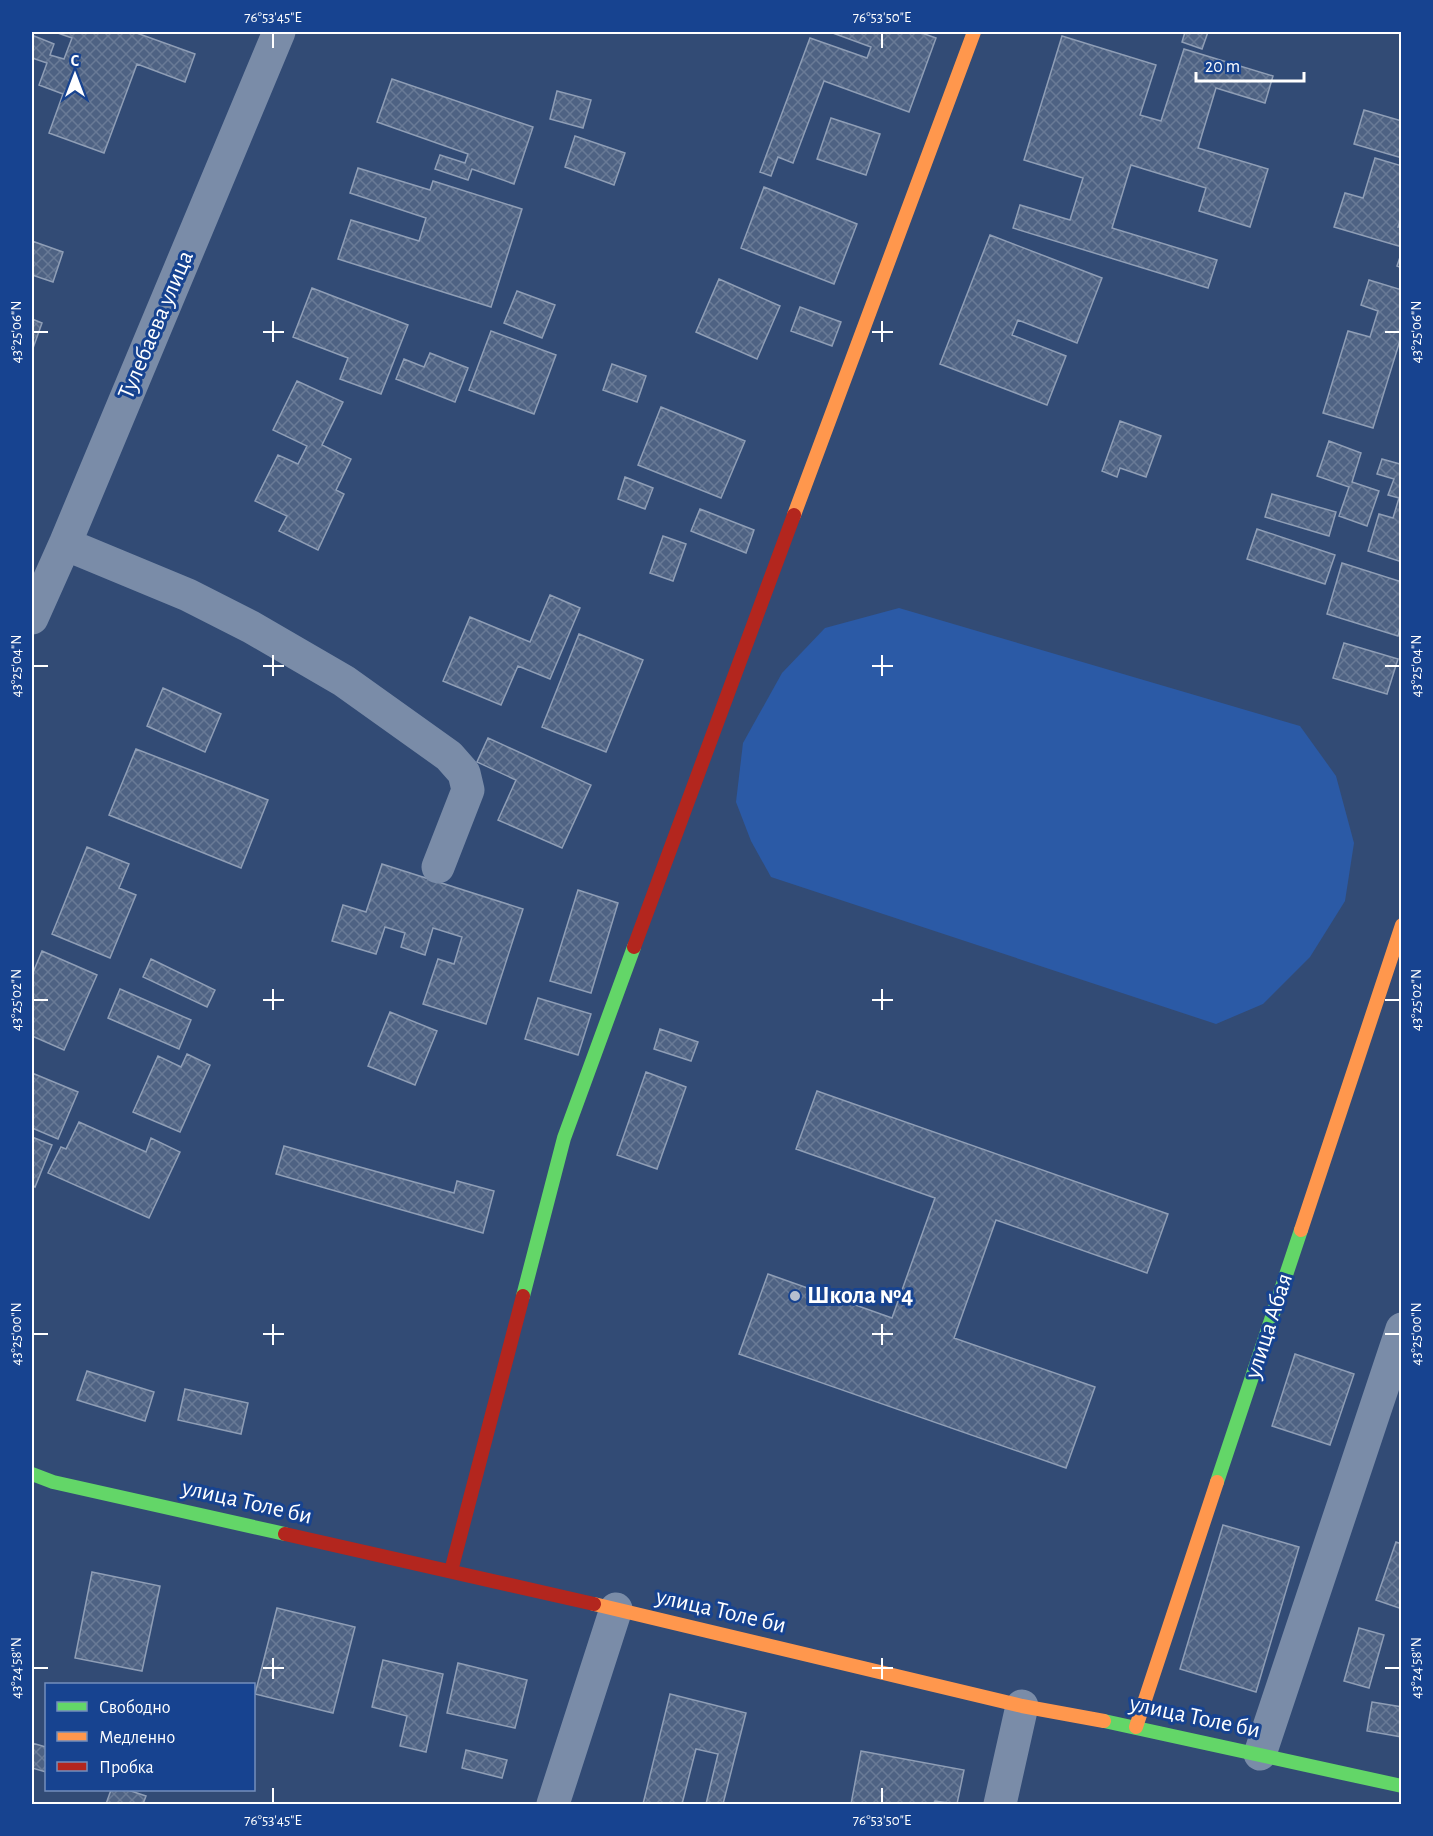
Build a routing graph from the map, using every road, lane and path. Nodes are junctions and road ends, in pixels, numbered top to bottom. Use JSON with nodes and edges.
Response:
{"nodes":[{"id":1,"x":279,"y":32,"type":"edge"},
{"id":2,"x":974,"y":32,"type":"edge"},
{"id":3,"x":65,"y":544,"type":"junction"},
{"id":4,"x":32,"y":618,"type":"edge"},
{"id":5,"x":438,"y":867,"type":"dead end"},
{"id":6,"x":1401,"y":925,"type":"edge"},
{"id":7,"x":1401,"y":1329,"type":"edge"},
{"id":8,"x":32,"y":1474,"type":"edge"},
{"id":9,"x":450,"y":1571,"type":"junction"},
{"id":10,"x":616,"y":1609,"type":"junction"},
{"id":11,"x":1022,"y":1706,"type":"junction"},
{"id":12,"x":1136,"y":1727,"type":"junction"},
{"id":13,"x":1260,"y":1754,"type":"junction"},
{"id":14,"x":1401,"y":1786,"type":"edge"},
{"id":15,"x":553,"y":1804,"type":"edge"},
{"id":16,"x":1000,"y":1804,"type":"edge"}],
"edges":[{"from":1,"to":3,"type":"street","name":"Тулебаева улица"},
{"from":2,"to":9,"type":"street"},
{"from":3,"to":4,"type":"street","name":"Тулебаева улица"},
{"from":3,"to":5,"type":"street"},
{"from":6,"to":12,"type":"street","name":"улица Абая"},
{"from":7,"to":13,"type":"street"},
{"from":8,"to":9,"type":"street","name":"улица Толе би"},
{"from":9,"to":10,"type":"street","name":"улица Толе би"},
{"from":10,"to":11,"type":"street","name":"улица Толе би"},
{"from":10,"to":15,"type":"street"},
{"from":11,"to":12,"type":"street","name":"улица Толе би"},
{"from":11,"to":16,"type":"street"},
{"from":12,"to":13,"type":"street","name":"улица Толе би"},
{"from":13,"to":14,"type":"street","name":"улица Толе би"}]}
